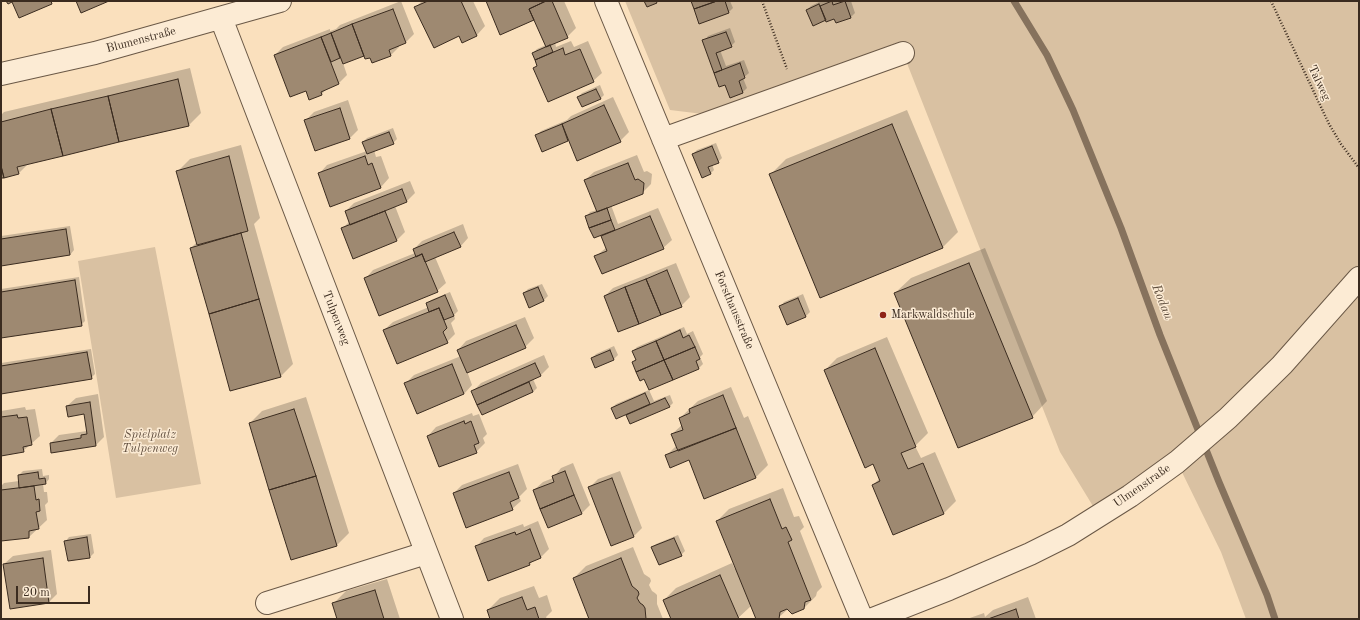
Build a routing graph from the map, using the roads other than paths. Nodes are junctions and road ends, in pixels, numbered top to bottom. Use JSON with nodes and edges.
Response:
{"nodes":[{"id":1,"x":280,"y":1,"type":"edge"},
{"id":2,"x":606,"y":1,"type":"edge"},
{"id":3,"x":221,"y":18,"type":"junction"},
{"id":4,"x":903,"y":53,"type":"dead end"},
{"id":5,"x":1,"y":74,"type":"edge"},
{"id":6,"x":663,"y":139,"type":"junction"},
{"id":7,"x":1359,"y":278,"type":"edge"},
{"id":8,"x":426,"y":553,"type":"junction"},
{"id":9,"x":267,"y":603,"type":"dead end"},
{"id":10,"x":452,"y":619,"type":"edge"},
{"id":11,"x":862,"y":619,"type":"edge"},
{"id":12,"x":873,"y":619,"type":"edge"}],
"edges":[{"from":1,"to":3,"type":"street","name":"Blumenstraße"},
{"from":2,"to":6,"type":"street","name":"Forsthausstraße"},
{"from":3,"to":5,"type":"street","name":"Blumenstraße"},
{"from":3,"to":8,"type":"street","name":"Tulpenweg"},
{"from":4,"to":6,"type":"street"},
{"from":6,"to":11,"type":"street","name":"Forsthausstraße"},
{"from":7,"to":12,"type":"street","name":"Ulmenstraße"},
{"from":8,"to":9,"type":"street"},
{"from":8,"to":10,"type":"street","name":"Tulpenweg"}]}
